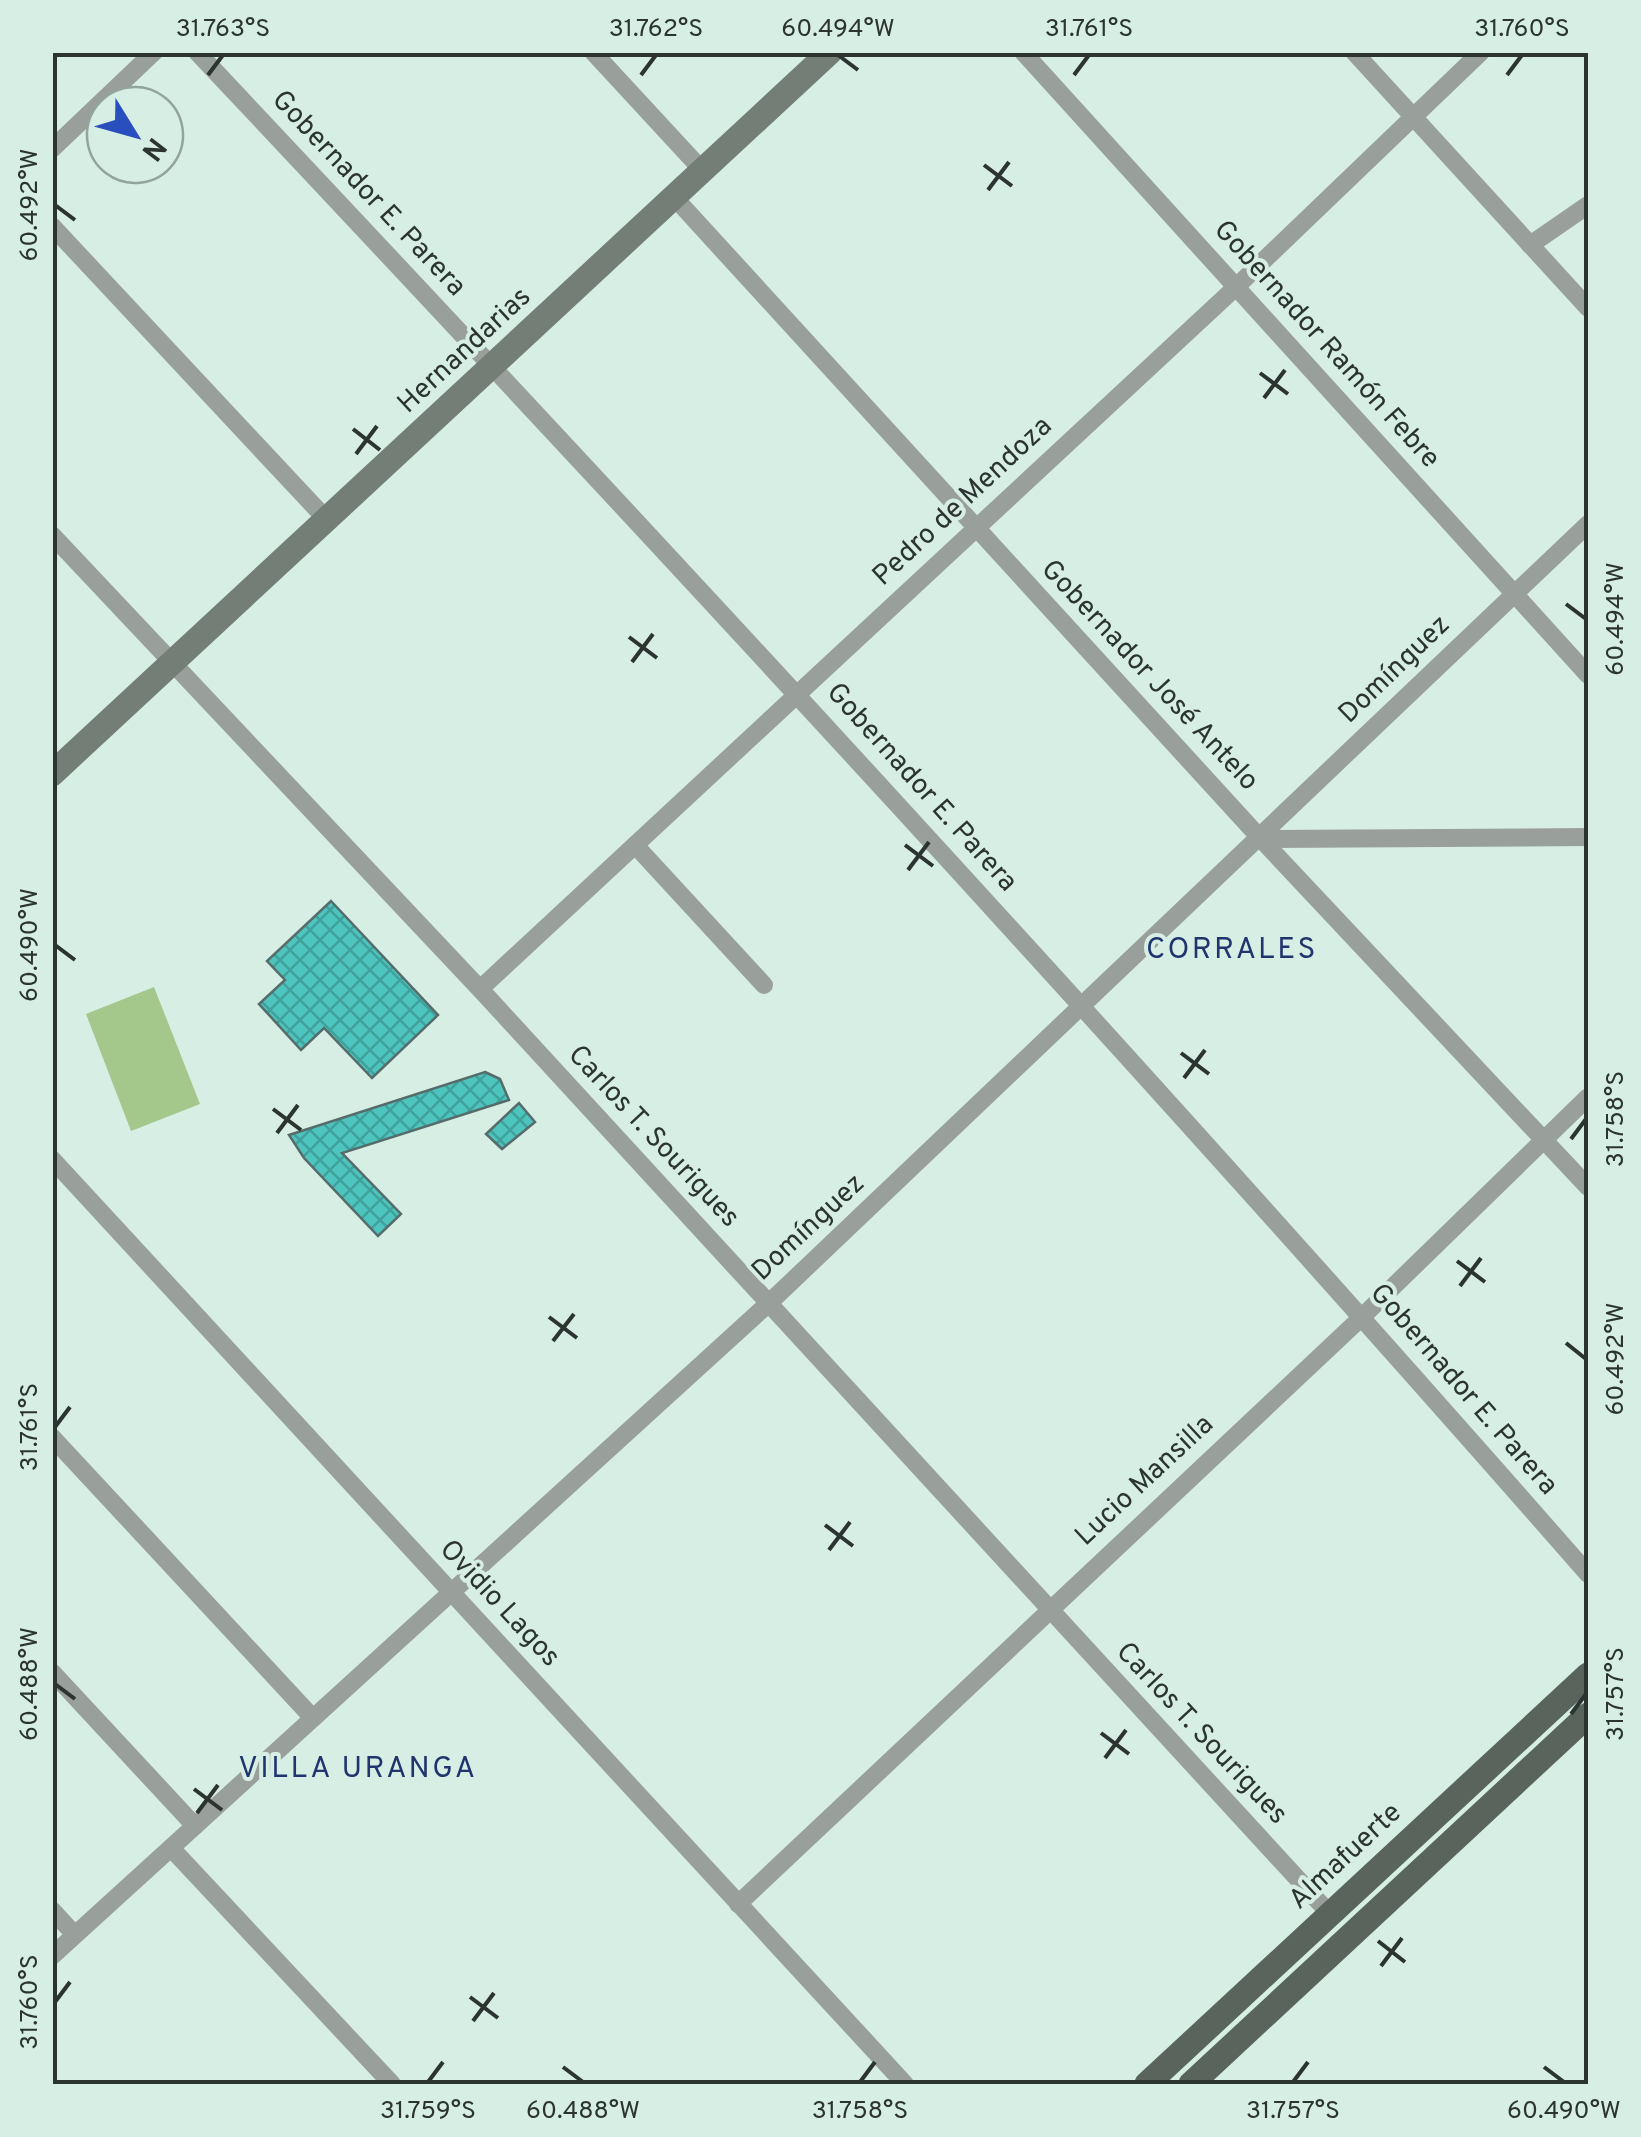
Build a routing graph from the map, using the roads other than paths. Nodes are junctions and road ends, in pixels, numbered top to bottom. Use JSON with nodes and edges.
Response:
{"nodes":[{"id":1,"x":154,"y":52,"type":"edge"},
{"id":2,"x":196,"y":52,"type":"edge"},
{"id":3,"x":593,"y":52,"type":"edge"},
{"id":4,"x":830,"y":52,"type":"edge"},
{"id":5,"x":1022,"y":52,"type":"edge"},
{"id":6,"x":1354,"y":52,"type":"edge"},
{"id":7,"x":1480,"y":52,"type":"edge"},
{"id":8,"x":1413,"y":116,"type":"junction"},
{"id":9,"x":52,"y":149,"type":"edge"},
{"id":10,"x":702,"y":170,"type":"junction"},
{"id":11,"x":674,"y":197,"type":"junction"},
{"id":12,"x":1588,"y":204,"type":"edge"},
{"id":13,"x":52,"y":226,"type":"edge"},
{"id":14,"x":1530,"y":245,"type":"junction"},
{"id":15,"x":1236,"y":288,"type":"junction"},
{"id":16,"x":1588,"y":308,"type":"edge"},
{"id":17,"x":493,"y":366,"type":"junction"},
{"id":18,"x":327,"y":520,"type":"junction"},
{"id":19,"x":1588,"y":524,"type":"edge"},
{"id":20,"x":975,"y":528,"type":"junction"},
{"id":21,"x":52,"y":535,"type":"edge"},
{"id":22,"x":1514,"y":593,"type":"junction"},
{"id":23,"x":173,"y":664,"type":"junction"},
{"id":24,"x":1588,"y":675,"type":"edge"},
{"id":25,"x":798,"y":692,"type":"junction"},
{"id":26,"x":52,"y":774,"type":"edge"},
{"id":27,"x":1261,"y":838,"type":"junction"},
{"id":28,"x":1588,"y":838,"type":"edge"},
{"id":29,"x":634,"y":845,"type":"junction"},
{"id":30,"x":764,"y":985,"type":"dead end"},
{"id":31,"x":480,"y":989,"type":"junction"},
{"id":32,"x":1081,"y":1007,"type":"junction"},
{"id":33,"x":1588,"y":1098,"type":"edge"},
{"id":34,"x":1545,"y":1140,"type":"junction"},
{"id":35,"x":52,"y":1159,"type":"edge"},
{"id":36,"x":1588,"y":1186,"type":"edge"},
{"id":37,"x":769,"y":1304,"type":"junction"},
{"id":38,"x":1362,"y":1316,"type":"junction"},
{"id":39,"x":52,"y":1437,"type":"edge"},
{"id":40,"x":1588,"y":1574,"type":"edge"},
{"id":41,"x":451,"y":1592,"type":"junction"},
{"id":42,"x":1048,"y":1609,"type":"junction"},
{"id":43,"x":52,"y":1672,"type":"edge"},
{"id":44,"x":1588,"y":1675,"type":"edge"},
{"id":45,"x":1588,"y":1714,"type":"edge"},
{"id":46,"x":313,"y":1718,"type":"junction"},
{"id":47,"x":196,"y":1826,"type":"junction"},
{"id":48,"x":171,"y":1848,"type":"junction"},
{"id":49,"x":738,"y":1904,"type":"junction"},
{"id":50,"x":52,"y":1910,"type":"edge"},
{"id":51,"x":1330,"y":1914,"type":"junction"},
{"id":52,"x":75,"y":1935,"type":"junction"},
{"id":53,"x":52,"y":1956,"type":"edge"},
{"id":54,"x":392,"y":2084,"type":"edge"},
{"id":55,"x":906,"y":2084,"type":"edge"},
{"id":56,"x":1147,"y":2084,"type":"edge"},
{"id":57,"x":1191,"y":2084,"type":"edge"}],
"edges":[{"from":1,"to":9,"type":"street"},
{"from":2,"to":17,"type":"street","name":"Gobernador E. Parera"},
{"from":3,"to":10,"type":"street"},
{"from":4,"to":10,"type":"street","name":"Hernandarias"},
{"from":5,"to":15,"type":"street","name":"Gobernador Ramón Febre"},
{"from":6,"to":8,"type":"street"},
{"from":7,"to":8,"type":"street","name":"Pedro de Mendoza"},
{"from":8,"to":14,"type":"street"},
{"from":8,"to":15,"type":"street","name":"Pedro de Mendoza"},
{"from":10,"to":11,"type":"street","name":"Hernandarias"},
{"from":11,"to":17,"type":"street","name":"Hernandarias"},
{"from":11,"to":20,"type":"street","name":"Gobernador José Antelo"},
{"from":12,"to":14,"type":"street"},
{"from":13,"to":18,"type":"street"},
{"from":14,"to":16,"type":"street"},
{"from":15,"to":20,"type":"street","name":"Pedro de Mendoza"},
{"from":15,"to":22,"type":"street","name":"Gobernador Ramón Febre"},
{"from":17,"to":18,"type":"street","name":"Hernandarias"},
{"from":17,"to":25,"type":"street","name":"Gobernador E. Parera"},
{"from":18,"to":23,"type":"street","name":"Hernandarias"},
{"from":19,"to":22,"type":"street","name":"Domínguez"},
{"from":20,"to":25,"type":"street","name":"Pedro de Mendoza"},
{"from":20,"to":27,"type":"street","name":"Gobernador José Antelo"},
{"from":21,"to":23,"type":"street","name":"Carlos T. Sourigues"},
{"from":22,"to":24,"type":"street","name":"Gobernador Ramón Febre"},
{"from":22,"to":27,"type":"street","name":"Domínguez"},
{"from":23,"to":26,"type":"street","name":"Hernandarias"},
{"from":23,"to":31,"type":"street","name":"Carlos T. Sourigues"},
{"from":25,"to":29,"type":"street","name":"Pedro de Mendoza"},
{"from":25,"to":32,"type":"street","name":"Gobernador E. Parera"},
{"from":27,"to":28,"type":"street"},
{"from":27,"to":32,"type":"street","name":"Domínguez"},
{"from":27,"to":34,"type":"street","name":"Gobernador José Antelo"},
{"from":29,"to":30,"type":"street"},
{"from":29,"to":31,"type":"street","name":"Pedro de Mendoza"},
{"from":31,"to":37,"type":"street","name":"Carlos T. Sourigues"},
{"from":32,"to":37,"type":"street","name":"Domínguez"},
{"from":32,"to":38,"type":"street","name":"Gobernador E. Parera"},
{"from":33,"to":34,"type":"street","name":"Lucio Mansilla"},
{"from":34,"to":36,"type":"street","name":"Gobernador José Antelo"},
{"from":34,"to":38,"type":"street","name":"Lucio Mansilla"},
{"from":35,"to":41,"type":"street","name":"Ovidio Lagos"},
{"from":37,"to":41,"type":"street","name":"Domínguez"},
{"from":37,"to":42,"type":"street","name":"Carlos T. Sourigues"},
{"from":38,"to":40,"type":"street","name":"Gobernador E. Parera"},
{"from":38,"to":42,"type":"street","name":"Lucio Mansilla"},
{"from":39,"to":46,"type":"street"},
{"from":41,"to":46,"type":"street","name":"Domínguez"},
{"from":41,"to":49,"type":"street","name":"Ovidio Lagos"},
{"from":42,"to":49,"type":"street","name":"Lucio Mansilla"},
{"from":42,"to":51,"type":"street","name":"Carlos T. Sourigues"},
{"from":43,"to":47,"type":"street"},
{"from":44,"to":51,"type":"main road","name":"Almafuerte"},
{"from":45,"to":57,"type":"main road"},
{"from":46,"to":47,"type":"street","name":"Domínguez"},
{"from":47,"to":48,"type":"street","name":"Domínguez"},
{"from":48,"to":52,"type":"street","name":"Domínguez"},
{"from":48,"to":54,"type":"street"},
{"from":49,"to":55,"type":"street","name":"Ovidio Lagos"},
{"from":50,"to":52,"type":"street"},
{"from":51,"to":56,"type":"main road","name":"Almafuerte"},
{"from":52,"to":53,"type":"street","name":"Domínguez"}]}
